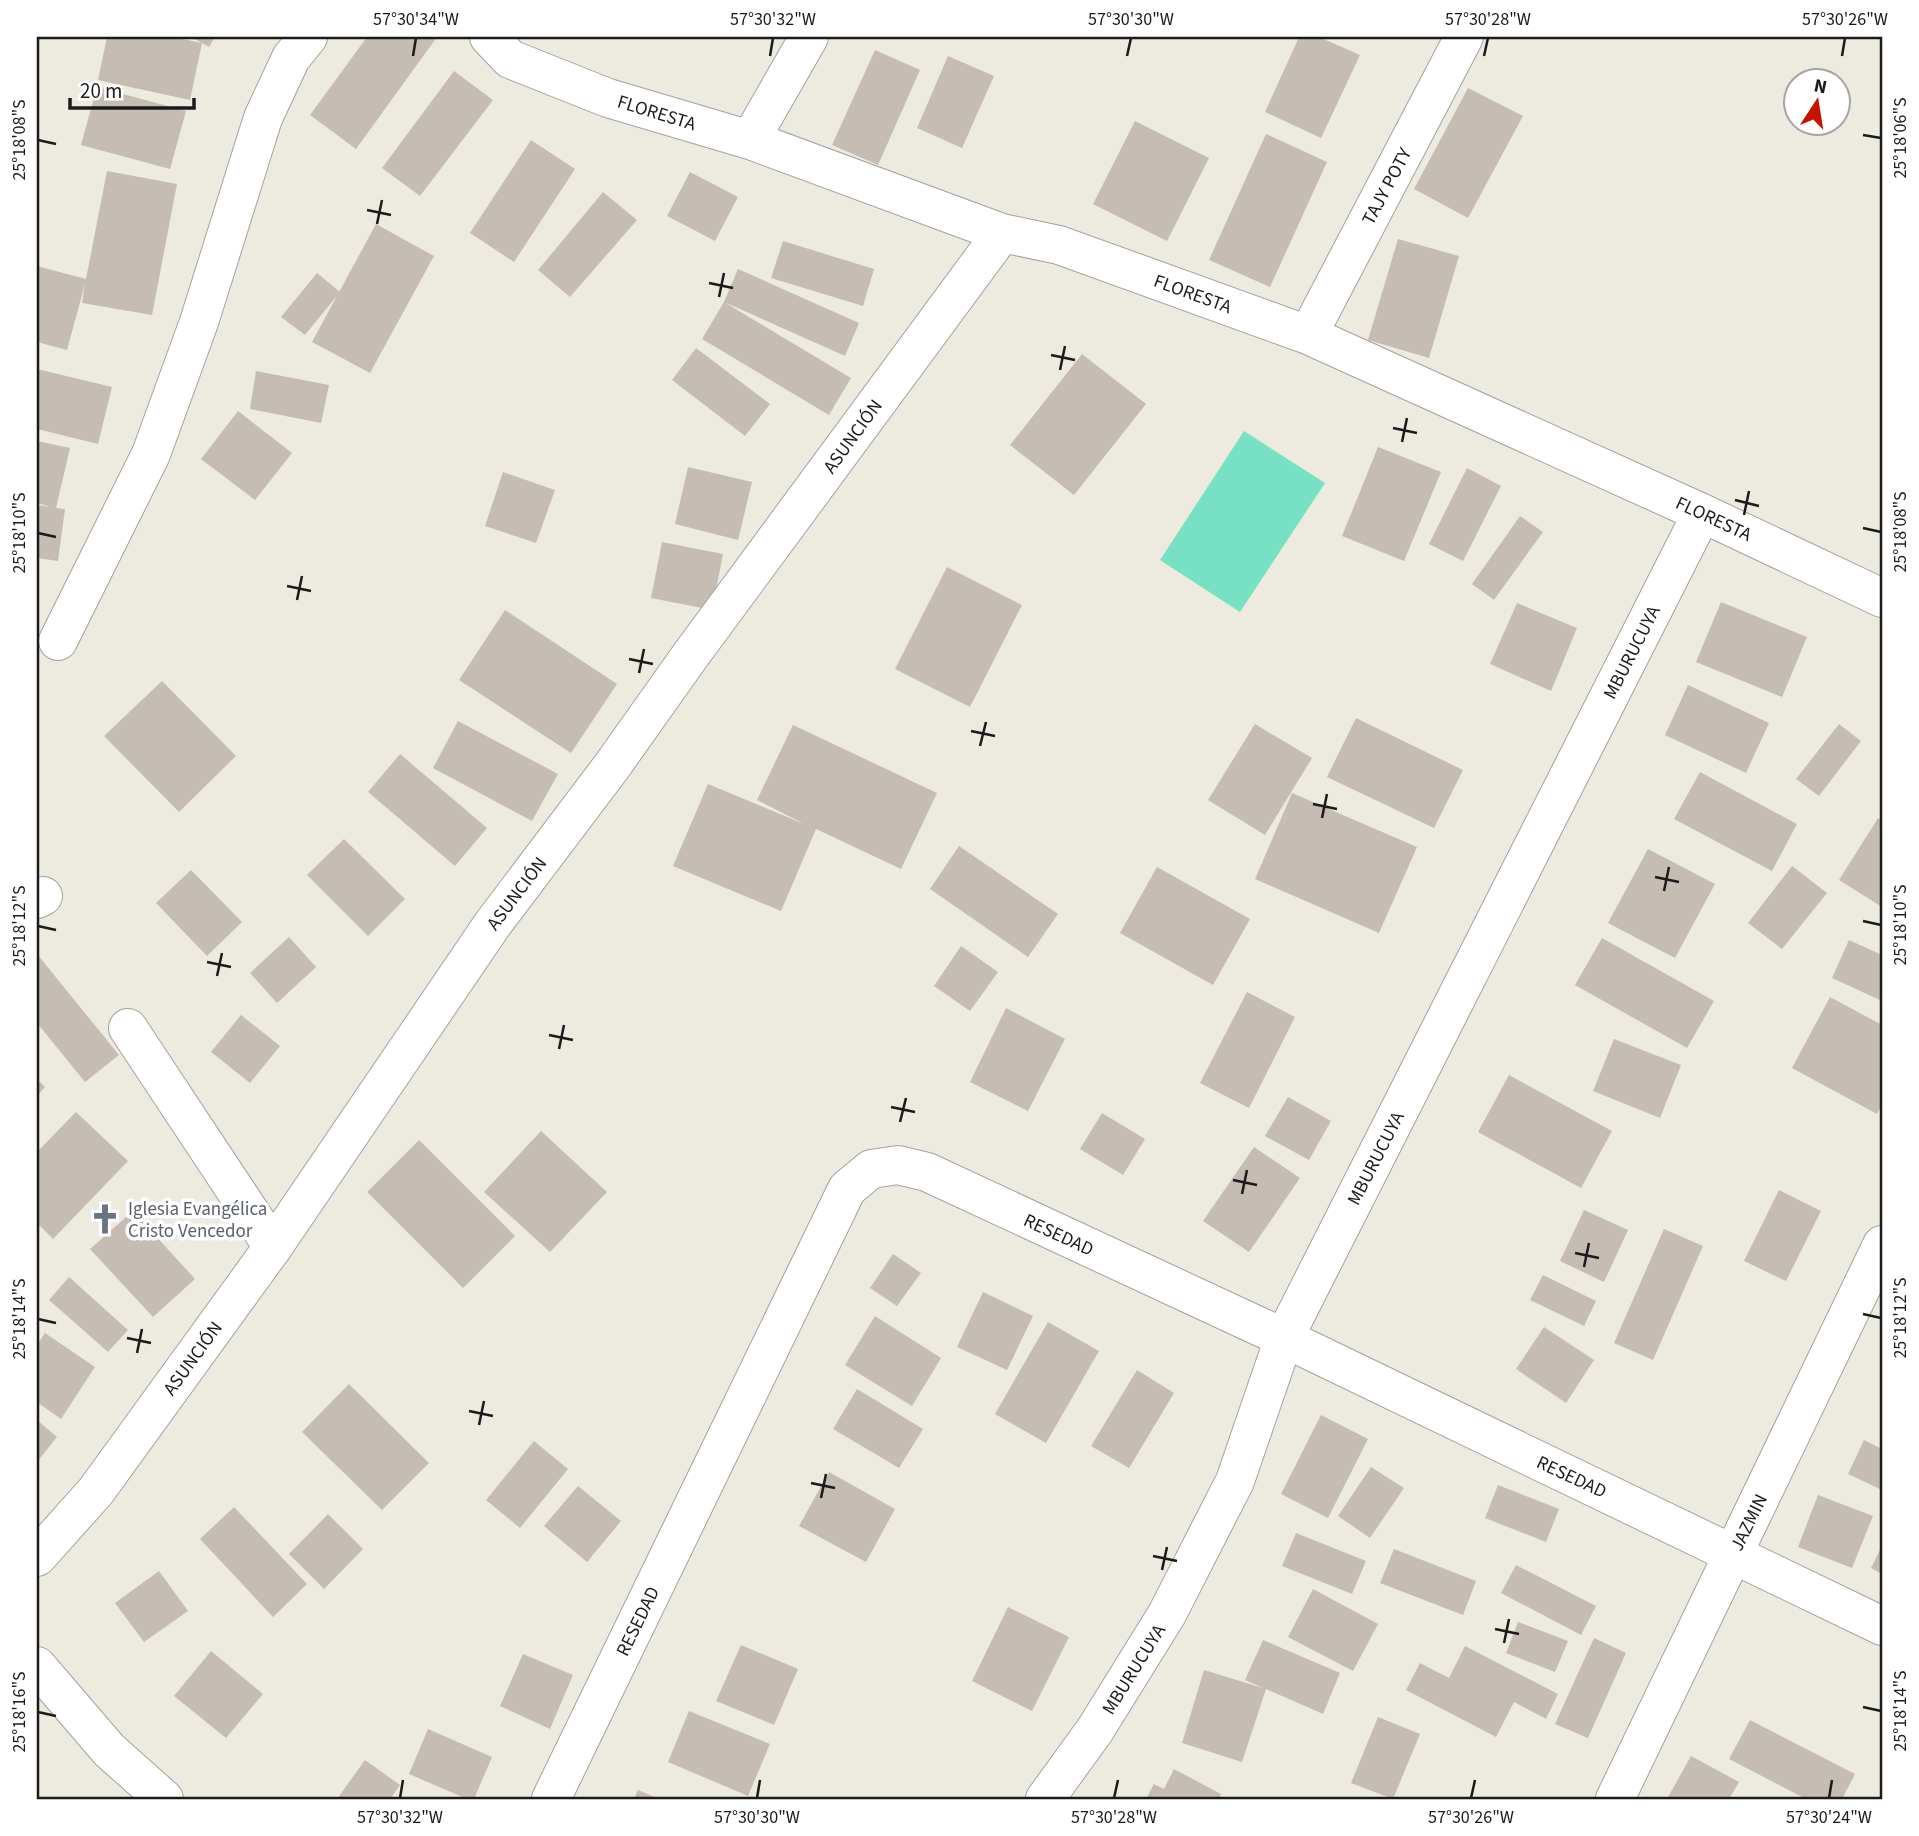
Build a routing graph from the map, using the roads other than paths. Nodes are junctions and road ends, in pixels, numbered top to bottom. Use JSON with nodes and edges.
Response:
{"nodes":[{"id":1,"x":308,"y":37,"type":"edge"},
{"id":2,"x":489,"y":37,"type":"edge"},
{"id":3,"x":808,"y":37,"type":"edge"},
{"id":4,"x":1464,"y":37,"type":"edge"},
{"id":5,"x":750,"y":140,"type":"junction"},
{"id":6,"x":1002,"y":233,"type":"junction"},
{"id":7,"x":1308,"y":335,"type":"junction"},
{"id":8,"x":1702,"y":513,"type":"junction"},
{"id":9,"x":1882,"y":598,"type":"edge"},
{"id":10,"x":58,"y":641,"type":"dead end"},
{"id":11,"x":128,"y":1028,"type":"dead end"},
{"id":12,"x":1882,"y":1244,"type":"edge"},
{"id":13,"x":273,"y":1247,"type":"junction"},
{"id":14,"x":1284,"y":1338,"type":"junction"},
{"id":15,"x":1733,"y":1553,"type":"junction"},
{"id":16,"x":37,"y":1557,"type":"edge"},
{"id":17,"x":1882,"y":1626,"type":"edge"},
{"id":18,"x":37,"y":1666,"type":"edge"},
{"id":19,"x":164,"y":1799,"type":"edge"},
{"id":20,"x":551,"y":1799,"type":"edge"},
{"id":21,"x":1045,"y":1799,"type":"edge"},
{"id":22,"x":1615,"y":1799,"type":"edge"}],
"edges":[{"from":1,"to":10,"type":"street"},
{"from":2,"to":5,"type":"street","name":"FLORESTA"},
{"from":3,"to":5,"type":"street"},
{"from":4,"to":7,"type":"street","name":"TAJY POTY"},
{"from":5,"to":6,"type":"street","name":"FLORESTA"},
{"from":6,"to":7,"type":"street","name":"FLORESTA"},
{"from":6,"to":13,"type":"street","name":"ASUNCIÓN"},
{"from":7,"to":8,"type":"street","name":"FLORESTA"},
{"from":8,"to":9,"type":"street","name":"FLORESTA"},
{"from":8,"to":14,"type":"street","name":"MBURUCUYA"},
{"from":11,"to":13,"type":"street"},
{"from":12,"to":15,"type":"street","name":"JAZMIN"},
{"from":13,"to":16,"type":"street","name":"ASUNCIÓN"},
{"from":14,"to":15,"type":"street","name":"RESEDAD"},
{"from":14,"to":20,"type":"street","name":"RESEDAD"},
{"from":14,"to":21,"type":"street","name":"MBURUCUYA"},
{"from":15,"to":17,"type":"street","name":"RESEDAD"},
{"from":15,"to":22,"type":"street","name":"JAZMIN"},
{"from":18,"to":19,"type":"street"}]}
